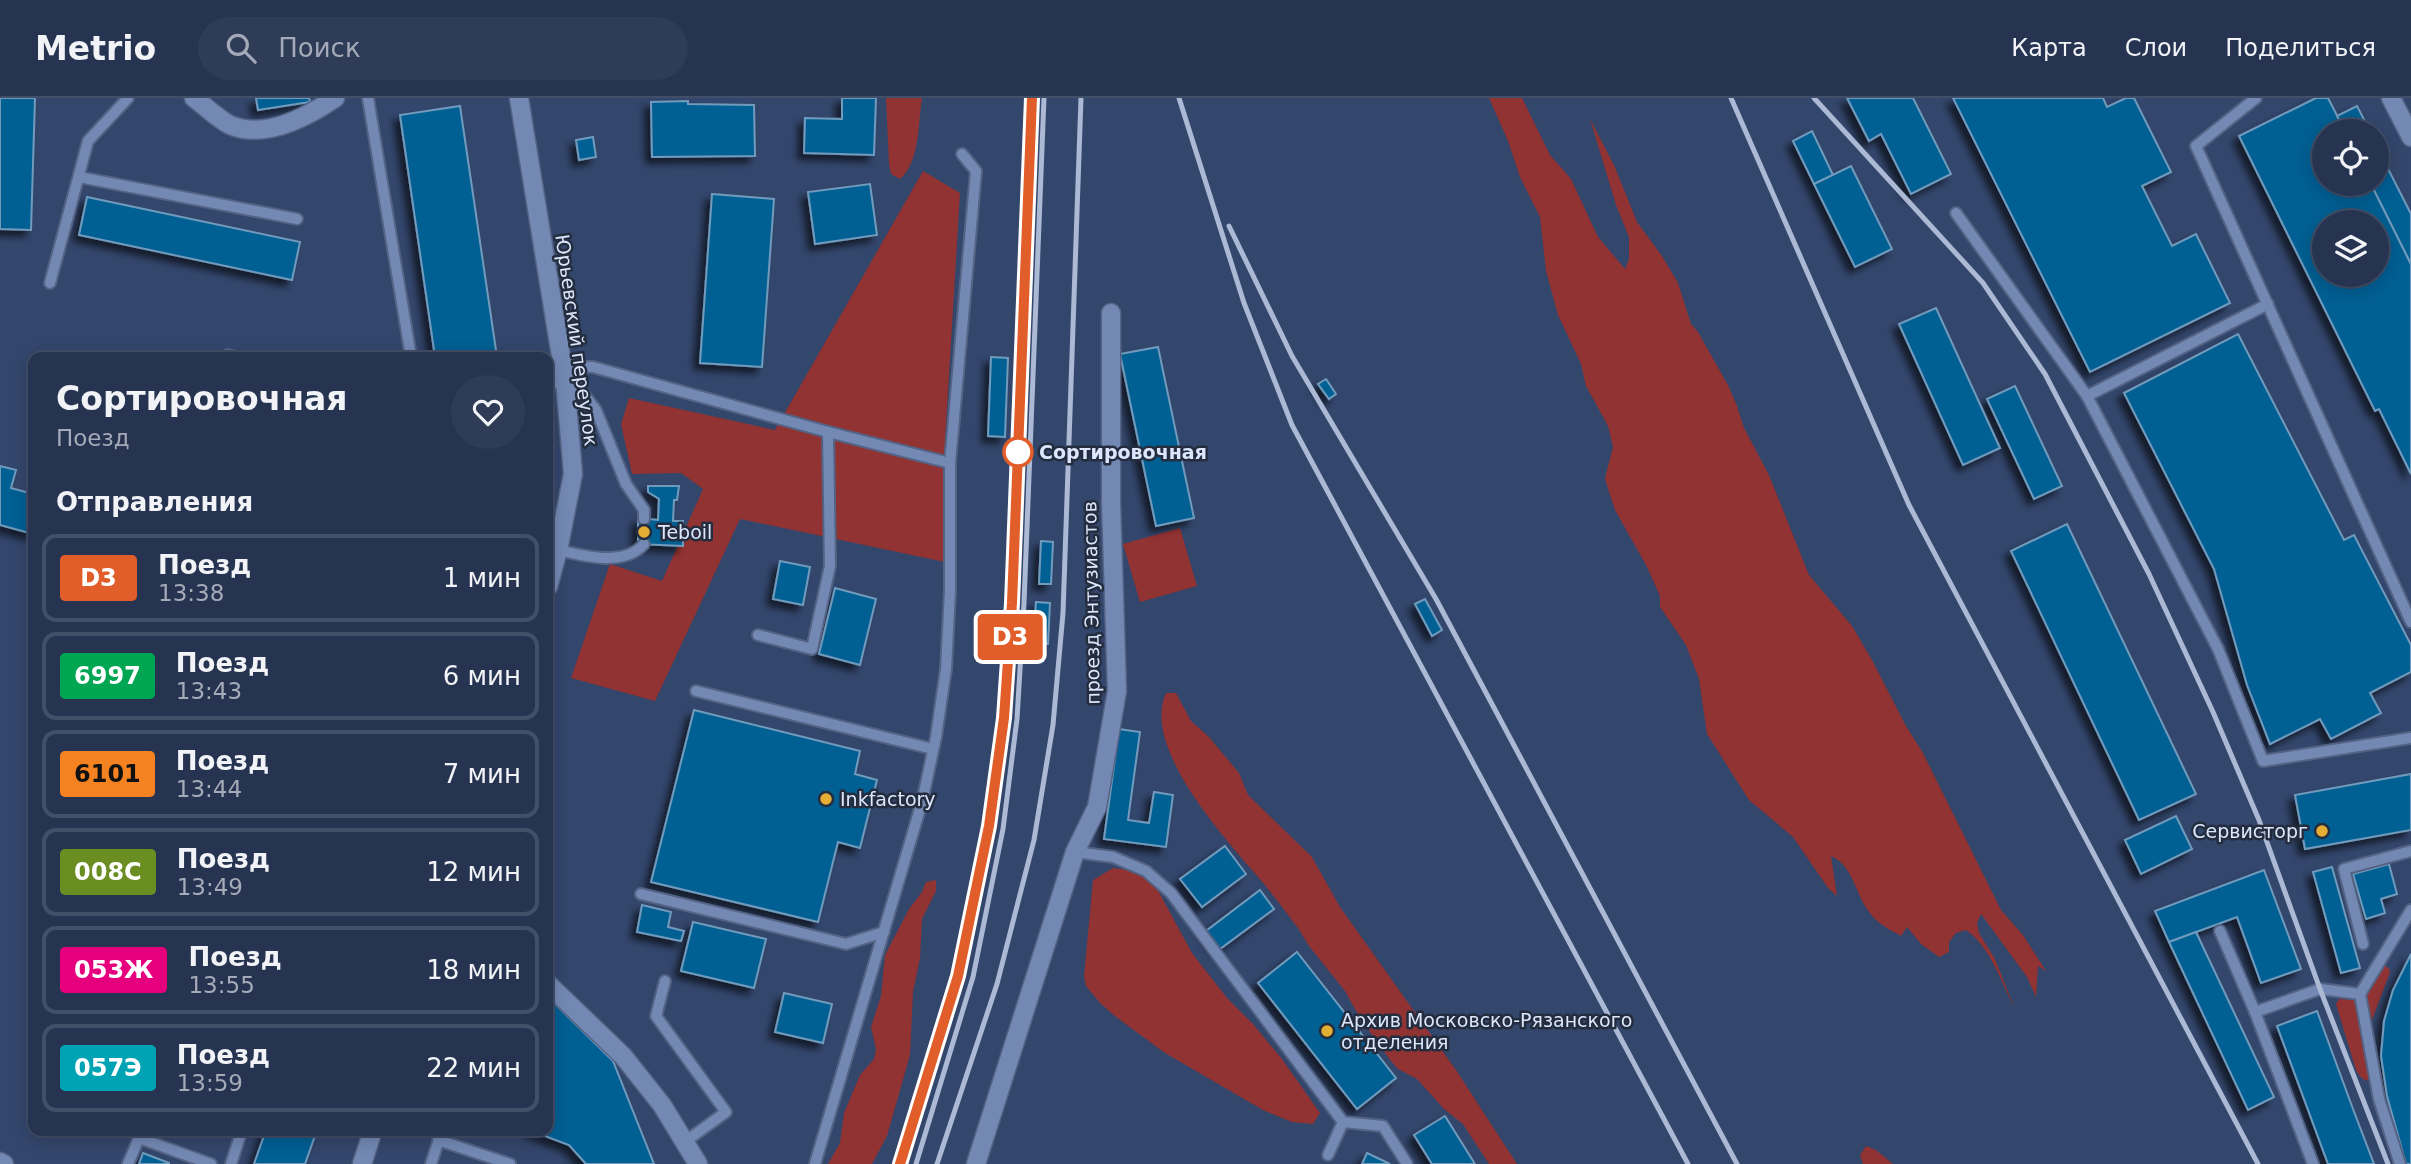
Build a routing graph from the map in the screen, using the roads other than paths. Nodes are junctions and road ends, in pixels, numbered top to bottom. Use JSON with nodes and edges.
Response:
{"nodes":[{"id":1,"x":128,"y":98,"type":"edge"},
{"id":2,"x":194,"y":98,"type":"edge"},
{"id":3,"x":368,"y":98,"type":"edge"},
{"id":4,"x":519,"y":98,"type":"edge"},
{"id":5,"x":2256,"y":98,"type":"edge"},
{"id":6,"x":2391,"y":98,"type":"edge"},
{"id":7,"x":326,"y":101,"type":"edge"},
{"id":8,"x":2411,"y":137,"type":"edge"},
{"id":9,"x":962,"y":153,"type":"dead end"},
{"id":10,"x":79,"y":177,"type":"junction"},
{"id":11,"x":1956,"y":212,"type":"dead end"},
{"id":12,"x":297,"y":219,"type":"dead end"},
{"id":13,"x":50,"y":283,"type":"dead end"},
{"id":14,"x":2268,"y":304,"type":"junction"},
{"id":15,"x":1111,"y":313,"type":"dead end"},
{"id":16,"x":410,"y":352,"type":"edge"},
{"id":17,"x":558,"y":377,"type":"edge"},
{"id":18,"x":2087,"y":396,"type":"junction"},
{"id":19,"x":828,"y":432,"type":"junction"},
{"id":20,"x":950,"y":463,"type":"junction"},
{"id":21,"x":644,"y":519,"type":"dead end"},
{"id":22,"x":643,"y":544,"type":"dead end"},
{"id":23,"x":558,"y":550,"type":"junction"},
{"id":24,"x":553,"y":568,"type":"edge"},
{"id":25,"x":2411,"y":622,"type":"edge"},
{"id":26,"x":758,"y":635,"type":"dead end"},
{"id":27,"x":696,"y":691,"type":"dead end"},
{"id":28,"x":2411,"y":738,"type":"edge"},
{"id":29,"x":933,"y":749,"type":"junction"},
{"id":30,"x":2411,"y":851,"type":"edge"},
{"id":31,"x":1075,"y":852,"type":"junction"},
{"id":32,"x":641,"y":894,"type":"dead end"},
{"id":33,"x":2411,"y":910,"type":"edge"},
{"id":34,"x":2220,"y":931,"type":"dead end"},
{"id":35,"x":884,"y":932,"type":"junction"},
{"id":36,"x":2363,"y":944,"type":"dead end"},
{"id":37,"x":665,"y":981,"type":"dead end"},
{"id":38,"x":553,"y":989,"type":"edge"},
{"id":39,"x":2360,"y":994,"type":"junction"},
{"id":40,"x":2255,"y":1012,"type":"junction"},
{"id":41,"x":1343,"y":1122,"type":"junction"},
{"id":42,"x":240,"y":1136,"type":"edge"},
{"id":43,"x":371,"y":1136,"type":"edge"},
{"id":44,"x":440,"y":1136,"type":"edge"},
{"id":45,"x":442,"y":1136,"type":"edge"},
{"id":46,"x":686,"y":1141,"type":"junction"},
{"id":47,"x":1328,"y":1155,"type":"dead end"},
{"id":48,"x":128,"y":1164,"type":"edge"},
{"id":49,"x":212,"y":1164,"type":"edge"},
{"id":50,"x":231,"y":1164,"type":"edge"},
{"id":51,"x":362,"y":1164,"type":"edge"},
{"id":52,"x":431,"y":1164,"type":"edge"},
{"id":53,"x":510,"y":1164,"type":"edge"},
{"id":54,"x":698,"y":1164,"type":"edge"},
{"id":55,"x":815,"y":1164,"type":"edge"},
{"id":56,"x":976,"y":1164,"type":"edge"},
{"id":57,"x":1407,"y":1164,"type":"edge"},
{"id":58,"x":2313,"y":1164,"type":"edge"},
{"id":59,"x":2400,"y":1164,"type":"edge"}],
"edges":[{"from":1,"to":10,"type":"lane"},
{"from":2,"to":7,"type":"street"},
{"from":3,"to":16,"type":"lane"},
{"from":4,"to":17,"type":"street","name":"Юрьевский переулок"},
{"from":5,"to":14,"type":"lane"},
{"from":6,"to":8,"type":"street"},
{"from":9,"to":20,"type":"lane"},
{"from":10,"to":12,"type":"lane"},
{"from":10,"to":13,"type":"lane"},
{"from":11,"to":18,"type":"lane"},
{"from":14,"to":18,"type":"lane"},
{"from":14,"to":25,"type":"lane"},
{"from":15,"to":31,"type":"street","name":"проезд Энтузиастов"},
{"from":17,"to":19,"type":"lane"},
{"from":17,"to":21,"type":"lane"},
{"from":17,"to":23,"type":"street","name":"Юрьевский переулок"},
{"from":18,"to":28,"type":"lane"},
{"from":19,"to":20,"type":"lane"},
{"from":19,"to":26,"type":"lane"},
{"from":20,"to":29,"type":"lane"},
{"from":22,"to":23,"type":"lane"},
{"from":23,"to":24,"type":"street","name":"Юрьевский переулок"},
{"from":27,"to":29,"type":"lane"},
{"from":29,"to":35,"type":"lane"},
{"from":30,"to":36,"type":"lane"},
{"from":31,"to":41,"type":"lane"},
{"from":31,"to":56,"type":"street","name":"проезд Энтузиастов"},
{"from":32,"to":35,"type":"lane"},
{"from":33,"to":39,"type":"lane"},
{"from":34,"to":40,"type":"lane"},
{"from":35,"to":55,"type":"lane"},
{"from":37,"to":46,"type":"lane"},
{"from":38,"to":46,"type":"street"},
{"from":39,"to":40,"type":"lane"},
{"from":39,"to":59,"type":"lane"},
{"from":40,"to":58,"type":"lane"},
{"from":41,"to":47,"type":"lane"},
{"from":41,"to":57,"type":"lane"},
{"from":42,"to":50,"type":"lane"},
{"from":43,"to":51,"type":"street"},
{"from":44,"to":52,"type":"lane"},
{"from":45,"to":53,"type":"lane"},
{"from":46,"to":54,"type":"street"},
{"from":48,"to":49,"type":"lane"}]}
